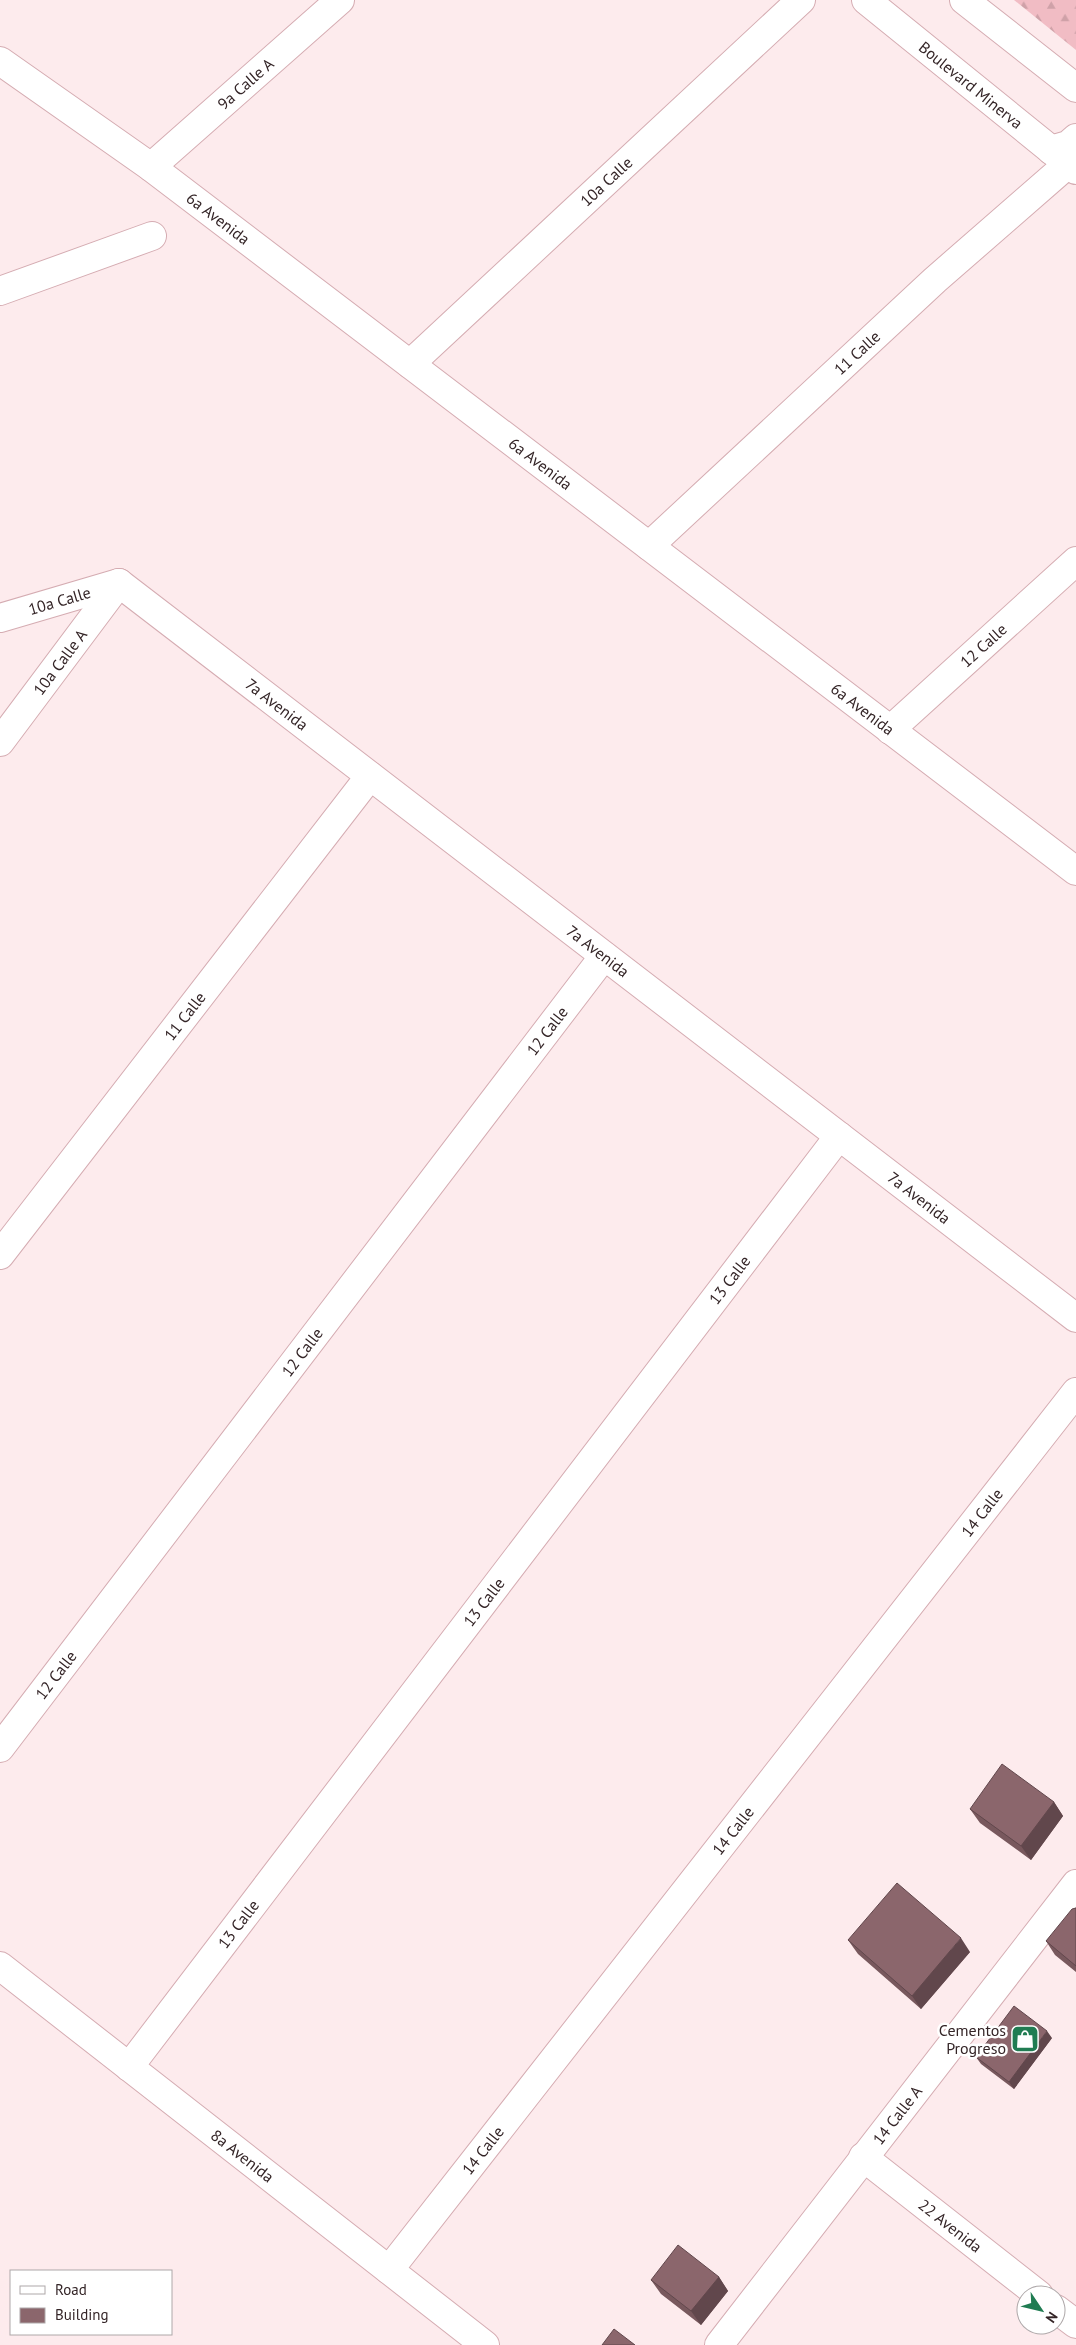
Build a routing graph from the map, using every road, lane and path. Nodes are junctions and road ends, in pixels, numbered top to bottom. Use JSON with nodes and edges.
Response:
{"nodes":[{"id":1,"x":340,"y":0,"type":"edge"},
{"id":2,"x":801,"y":0,"type":"edge"},
{"id":3,"x":866,"y":0,"type":"edge"},
{"id":4,"x":964,"y":0,"type":"edge"},
{"id":5,"x":0,"y":61,"type":"edge"},
{"id":6,"x":1076,"y":88,"type":"edge"},
{"id":7,"x":1076,"y":138,"type":"edge"},
{"id":8,"x":1065,"y":162,"type":"edge"},
{"id":9,"x":151,"y":166,"type":"junction"},
{"id":10,"x":152,"y":236,"type":"dead end"},
{"id":11,"x":0,"y":291,"type":"edge"},
{"id":12,"x":410,"y":364,"type":"junction"},
{"id":13,"x":649,"y":546,"type":"junction"},
{"id":14,"x":1076,"y":561,"type":"edge"},
{"id":15,"x":119,"y":583,"type":"junction"},
{"id":16,"x":0,"y":618,"type":"edge"},
{"id":17,"x":890,"y":730,"type":"junction"},
{"id":18,"x":0,"y":742,"type":"edge"},
{"id":19,"x":370,"y":776,"type":"junction"},
{"id":20,"x":1076,"y":872,"type":"edge"},
{"id":21,"x":604,"y":956,"type":"junction"},
{"id":22,"x":839,"y":1136,"type":"junction"},
{"id":23,"x":0,"y":1255,"type":"edge"},
{"id":24,"x":1076,"y":1318,"type":"edge"},
{"id":25,"x":1076,"y":1392,"type":"edge"},
{"id":26,"x":0,"y":1748,"type":"edge"},
{"id":27,"x":1076,"y":1884,"type":"edge"},
{"id":28,"x":0,"y":1966,"type":"edge"},
{"id":29,"x":129,"y":2067,"type":"junction"},
{"id":30,"x":863,"y":2157,"type":"junction"},
{"id":31,"x":390,"y":2270,"type":"junction"},
{"id":32,"x":1026,"y":2285,"type":"edge"},
{"id":33,"x":1066,"y":2316,"type":"edge"},
{"id":34,"x":1076,"y":2324,"type":"edge"},
{"id":35,"x":485,"y":2345,"type":"edge"},
{"id":36,"x":719,"y":2345,"type":"edge"}],
"edges":[{"from":1,"to":9,"type":"street","name":"9a Calle A"},
{"from":2,"to":12,"type":"street","name":"10a Calle"},
{"from":3,"to":8,"type":"street","name":"Boulevard Minerva"},
{"from":4,"to":6,"type":"street"},
{"from":5,"to":9,"type":"street","name":"6a Avenida"},
{"from":7,"to":8,"type":"street","name":"11 Calle"},
{"from":8,"to":13,"type":"street","name":"11 Calle"},
{"from":9,"to":12,"type":"street","name":"6a Avenida"},
{"from":10,"to":11,"type":"street"},
{"from":12,"to":13,"type":"street","name":"6a Avenida"},
{"from":13,"to":17,"type":"street","name":"6a Avenida"},
{"from":14,"to":17,"type":"street","name":"12 Calle"},
{"from":15,"to":16,"type":"street","name":"10a Calle"},
{"from":15,"to":18,"type":"street","name":"10a Calle A"},
{"from":15,"to":19,"type":"street","name":"7a Avenida"},
{"from":17,"to":20,"type":"street","name":"6a Avenida"},
{"from":19,"to":21,"type":"street","name":"7a Avenida"},
{"from":19,"to":23,"type":"street","name":"11 Calle"},
{"from":21,"to":22,"type":"street","name":"7a Avenida"},
{"from":21,"to":26,"type":"street","name":"12 Calle"},
{"from":22,"to":24,"type":"street","name":"7a Avenida"},
{"from":22,"to":29,"type":"street","name":"13 Calle"},
{"from":25,"to":31,"type":"street","name":"14 Calle"},
{"from":27,"to":30,"type":"street","name":"14 Calle A"},
{"from":28,"to":29,"type":"street","name":"8a Avenida"},
{"from":29,"to":31,"type":"street","name":"8a Avenida"},
{"from":30,"to":32,"type":"street","name":"22 Avenida"},
{"from":30,"to":36,"type":"street","name":"14 Calle A"},
{"from":31,"to":35,"type":"street","name":"8a Avenida"},
{"from":33,"to":34,"type":"street"}]}
